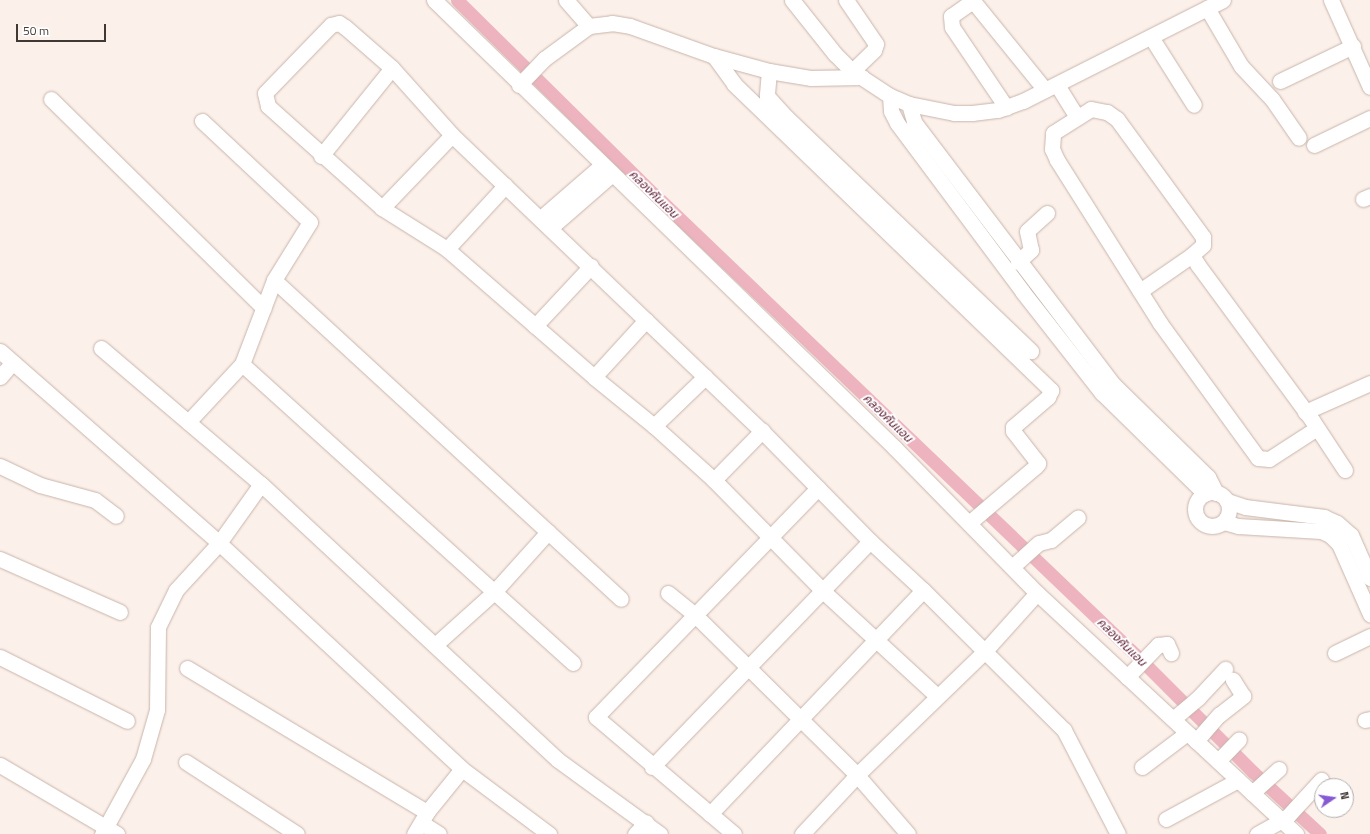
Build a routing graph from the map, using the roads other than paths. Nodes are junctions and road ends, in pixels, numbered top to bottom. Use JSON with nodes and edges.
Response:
{"nodes":[{"id":1,"x":434,"y":0,"type":"edge"},
{"id":2,"x":566,"y":0,"type":"edge"},
{"id":3,"x":792,"y":0,"type":"edge"},
{"id":4,"x":846,"y":0,"type":"edge"},
{"id":5,"x":974,"y":0,"type":"edge"},
{"id":6,"x":1224,"y":0,"type":"edge"},
{"id":7,"x":1331,"y":0,"type":"edge"},
{"id":8,"x":1207,"y":8,"type":"junction"},
{"id":9,"x":589,"y":26,"type":"junction"},
{"id":10,"x":1151,"y":37,"type":"junction"},
{"id":11,"x":1353,"y":46,"type":"junction"},
{"id":12,"x":714,"y":56,"type":"junction"},
{"id":13,"x":392,"y":68,"type":"junction"},
{"id":14,"x":769,"y":71,"type":"junction"},
{"id":15,"x":857,"y":74,"type":"junction"},
{"id":16,"x":1280,"y":81,"type":"dead end"},
{"id":17,"x":522,"y":82,"type":"junction"},
{"id":18,"x":1370,"y":86,"type":"edge"},
{"id":19,"x":1051,"y":88,"type":"junction"},
{"id":20,"x":890,"y":96,"type":"junction"},
{"id":21,"x":51,"y":99,"type":"dead end"},
{"id":22,"x":909,"y":104,"type":"junction"},
{"id":23,"x":1194,"y":105,"type":"dead end"},
{"id":24,"x":1006,"y":107,"type":"junction"},
{"id":25,"x":1077,"y":117,"type":"junction"},
{"id":26,"x":1370,"y":118,"type":"edge"},
{"id":27,"x":202,"y":121,"type":"dead end"},
{"id":28,"x":452,"y":135,"type":"junction"},
{"id":29,"x":1299,"y":138,"type":"dead end"},
{"id":30,"x":1314,"y":145,"type":"dead end"},
{"id":31,"x":321,"y":156,"type":"junction"},
{"id":32,"x":607,"y":170,"type":"junction"},
{"id":33,"x":505,"y":186,"type":"junction"},
{"id":34,"x":382,"y":208,"type":"junction"},
{"id":35,"x":1047,"y":213,"type":"dead end"},
{"id":36,"x":545,"y":223,"type":"junction"},
{"id":37,"x":447,"y":249,"type":"junction"},
{"id":38,"x":1192,"y":255,"type":"junction"},
{"id":39,"x":1018,"y":262,"type":"junction"},
{"id":40,"x":591,"y":266,"type":"junction"},
{"id":41,"x":274,"y":280,"type":"junction"},
{"id":42,"x":1028,"y":287,"type":"junction"},
{"id":43,"x":1140,"y":291,"type":"junction"},
{"id":44,"x":264,"y":308,"type":"junction"},
{"id":45,"x":646,"y":320,"type":"junction"},
{"id":46,"x":535,"y":326,"type":"junction"},
{"id":47,"x":101,"y":348,"type":"dead end"},
{"id":48,"x":0,"y":351,"type":"edge"},
{"id":49,"x":1031,"y":351,"type":"dead end"},
{"id":50,"x":12,"y":364,"type":"junction"},
{"id":51,"x":242,"y":364,"type":"junction"},
{"id":52,"x":0,"y":377,"type":"edge"},
{"id":53,"x":594,"y":377,"type":"junction"},
{"id":54,"x":705,"y":377,"type":"junction"},
{"id":55,"x":1370,"y":383,"type":"edge"},
{"id":56,"x":1305,"y":412,"type":"junction"},
{"id":57,"x":188,"y":422,"type":"junction"},
{"id":58,"x":654,"y":426,"type":"junction"},
{"id":59,"x":1317,"y":428,"type":"junction"},
{"id":60,"x":762,"y":430,"type":"junction"},
{"id":61,"x":0,"y":466,"type":"edge"},
{"id":62,"x":1345,"y":470,"type":"dead end"},
{"id":63,"x":714,"y":480,"type":"junction"},
{"id":64,"x":261,"y":484,"type":"junction"},
{"id":65,"x":818,"y":488,"type":"junction"},
{"id":66,"x":1216,"y":496,"type":"junction"},
{"id":67,"x":116,"y":516,"type":"dead end"},
{"id":68,"x":1078,"y":516,"type":"dead end"},
{"id":69,"x":974,"y":519,"type":"junction"},
{"id":70,"x":1224,"y":522,"type":"junction"},
{"id":71,"x":548,"y":532,"type":"junction"},
{"id":72,"x":770,"y":538,"type":"junction"},
{"id":73,"x":870,"y":541,"type":"junction"},
{"id":74,"x":219,"y":543,"type":"junction"},
{"id":75,"x":0,"y":559,"type":"edge"},
{"id":76,"x":1015,"y":564,"type":"junction"},
{"id":77,"x":1370,"y":578,"type":"edge"},
{"id":78,"x":923,"y":590,"type":"junction"},
{"id":79,"x":494,"y":592,"type":"junction"},
{"id":80,"x":824,"y":592,"type":"junction"},
{"id":81,"x":668,"y":593,"type":"dead end"},
{"id":82,"x":1037,"y":593,"type":"junction"},
{"id":83,"x":621,"y":599,"type":"dead end"},
{"id":84,"x":120,"y":612,"type":"dead end"},
{"id":85,"x":694,"y":614,"type":"junction"},
{"id":86,"x":1370,"y":614,"type":"edge"},
{"id":87,"x":1370,"y":636,"type":"edge"},
{"id":88,"x":875,"y":640,"type":"junction"},
{"id":89,"x":435,"y":645,"type":"junction"},
{"id":90,"x":984,"y":652,"type":"junction"},
{"id":91,"x":1335,"y":652,"type":"dead end"},
{"id":92,"x":1171,"y":653,"type":"dead end"},
{"id":93,"x":0,"y":657,"type":"edge"},
{"id":94,"x":573,"y":663,"type":"dead end"},
{"id":95,"x":747,"y":667,"type":"junction"},
{"id":96,"x":187,"y":668,"type":"dead end"},
{"id":97,"x":1130,"y":672,"type":"junction"},
{"id":98,"x":937,"y":696,"type":"junction"},
{"id":99,"x":1177,"y":715,"type":"junction"},
{"id":100,"x":800,"y":719,"type":"junction"},
{"id":101,"x":127,"y":721,"type":"dead end"},
{"id":102,"x":1196,"y":735,"type":"junction"},
{"id":103,"x":1239,"y":740,"type":"dead end"},
{"id":104,"x":1221,"y":758,"type":"junction"},
{"id":105,"x":186,"y":762,"type":"dead end"},
{"id":106,"x":0,"y":765,"type":"edge"},
{"id":107,"x":652,"y":767,"type":"junction"},
{"id":108,"x":1142,"y":767,"type":"dead end"},
{"id":109,"x":462,"y":769,"type":"junction"},
{"id":110,"x":1276,"y":771,"type":"dead end"},
{"id":111,"x":856,"y":775,"type":"junction"},
{"id":112,"x":1238,"y":780,"type":"junction"},
{"id":113,"x":1314,"y":787,"type":"edge"},
{"id":114,"x":1254,"y":792,"type":"junction"},
{"id":115,"x":710,"y":814,"type":"junction"},
{"id":116,"x":1166,"y":819,"type":"dead end"},
{"id":117,"x":1283,"y":819,"type":"junction"},
{"id":118,"x":646,"y":822,"type":"junction"},
{"id":119,"x":421,"y":823,"type":"edge"},
{"id":120,"x":108,"y":832,"type":"edge"},
{"id":121,"x":297,"y":834,"type":"edge"},
{"id":122,"x":439,"y":834,"type":"edge"},
{"id":123,"x":549,"y":834,"type":"edge"},
{"id":124,"x":635,"y":834,"type":"edge"},
{"id":125,"x":660,"y":834,"type":"edge"},
{"id":126,"x":734,"y":834,"type":"edge"},
{"id":127,"x":802,"y":834,"type":"edge"},
{"id":128,"x":908,"y":834,"type":"edge"},
{"id":129,"x":1118,"y":834,"type":"edge"},
{"id":130,"x":1257,"y":834,"type":"edge"},
{"id":131,"x":1296,"y":834,"type":"edge"}],
"edges":[{"from":1,"to":17,"type":"street"},
{"from":2,"to":9,"type":"street"},
{"from":3,"to":15,"type":"street"},
{"from":4,"to":15,"type":"street"},
{"from":5,"to":19,"type":"street"},
{"from":5,"to":24,"type":"street"},
{"from":6,"to":8,"type":"street"},
{"from":7,"to":11,"type":"street"},
{"from":8,"to":10,"type":"street"},
{"from":8,"to":29,"type":"street"},
{"from":9,"to":12,"type":"street"},
{"from":9,"to":17,"type":"street"},
{"from":10,"to":19,"type":"street"},
{"from":10,"to":23,"type":"street"},
{"from":11,"to":16,"type":"street"},
{"from":11,"to":18,"type":"street"},
{"from":12,"to":14,"type":"street"},
{"from":12,"to":69,"type":"street"},
{"from":13,"to":28,"type":"street"},
{"from":13,"to":31,"type":"street"},
{"from":13,"to":31,"type":"street"},
{"from":14,"to":15,"type":"street"},
{"from":14,"to":49,"type":"street"},
{"from":15,"to":20,"type":"street"},
{"from":17,"to":32,"type":"street"},
{"from":19,"to":24,"type":"street"},
{"from":19,"to":25,"type":"street"},
{"from":20,"to":22,"type":"street"},
{"from":20,"to":42,"type":"street"},
{"from":21,"to":44,"type":"street"},
{"from":22,"to":24,"type":"street"},
{"from":22,"to":39,"type":"street"},
{"from":25,"to":38,"type":"street"},
{"from":25,"to":43,"type":"street"},
{"from":26,"to":30,"type":"street"},
{"from":27,"to":41,"type":"street"},
{"from":28,"to":33,"type":"street"},
{"from":28,"to":34,"type":"street"},
{"from":31,"to":34,"type":"street"},
{"from":32,"to":36,"type":"street"},
{"from":32,"to":69,"type":"street"},
{"from":33,"to":36,"type":"street"},
{"from":33,"to":37,"type":"street"},
{"from":34,"to":37,"type":"street"},
{"from":35,"to":39,"type":"street"},
{"from":36,"to":40,"type":"street"},
{"from":37,"to":46,"type":"street"},
{"from":38,"to":43,"type":"street"},
{"from":38,"to":56,"type":"street"},
{"from":39,"to":42,"type":"street"},
{"from":40,"to":45,"type":"street"},
{"from":40,"to":46,"type":"street"},
{"from":41,"to":44,"type":"street"},
{"from":41,"to":71,"type":"street"},
{"from":42,"to":66,"type":"street"},
{"from":43,"to":59,"type":"street"},
{"from":44,"to":51,"type":"street"},
{"from":45,"to":53,"type":"street"},
{"from":45,"to":54,"type":"street"},
{"from":46,"to":53,"type":"street"},
{"from":47,"to":57,"type":"street"},
{"from":48,"to":50,"type":"street"},
{"from":50,"to":52,"type":"street"},
{"from":50,"to":74,"type":"street"},
{"from":51,"to":57,"type":"street"},
{"from":51,"to":79,"type":"street"},
{"from":53,"to":58,"type":"street"},
{"from":54,"to":58,"type":"street"},
{"from":54,"to":60,"type":"street"},
{"from":55,"to":56,"type":"street"},
{"from":56,"to":59,"type":"street"},
{"from":57,"to":64,"type":"street"},
{"from":58,"to":63,"type":"street"},
{"from":59,"to":62,"type":"street"},
{"from":60,"to":63,"type":"street"},
{"from":60,"to":65,"type":"street"},
{"from":61,"to":67,"type":"street"},
{"from":63,"to":72,"type":"street"},
{"from":64,"to":74,"type":"street"},
{"from":64,"to":89,"type":"street"},
{"from":65,"to":72,"type":"street"},
{"from":65,"to":73,"type":"street"},
{"from":66,"to":70,"type":"street"},
{"from":66,"to":70,"type":"street"},
{"from":66,"to":77,"type":"street"},
{"from":68,"to":76,"type":"street"},
{"from":69,"to":76,"type":"street"},
{"from":70,"to":86,"type":"street"},
{"from":71,"to":79,"type":"street"},
{"from":71,"to":83,"type":"street"},
{"from":72,"to":80,"type":"street"},
{"from":72,"to":85,"type":"street"},
{"from":73,"to":78,"type":"street"},
{"from":73,"to":80,"type":"street"},
{"from":74,"to":109,"type":"street"},
{"from":74,"to":120,"type":"street"},
{"from":75,"to":84,"type":"street"},
{"from":76,"to":82,"type":"street"},
{"from":78,"to":88,"type":"street"},
{"from":78,"to":90,"type":"street"},
{"from":79,"to":89,"type":"street"},
{"from":79,"to":94,"type":"street"},
{"from":80,"to":88,"type":"street"},
{"from":80,"to":95,"type":"street"},
{"from":81,"to":85,"type":"street"},
{"from":82,"to":90,"type":"street"},
{"from":82,"to":97,"type":"street"},
{"from":85,"to":95,"type":"street"},
{"from":85,"to":107,"type":"street"},
{"from":87,"to":91,"type":"street"},
{"from":88,"to":98,"type":"street"},
{"from":88,"to":100,"type":"street"},
{"from":89,"to":118,"type":"street"},
{"from":90,"to":98,"type":"street"},
{"from":90,"to":129,"type":"street"},
{"from":92,"to":97,"type":"street"},
{"from":93,"to":101,"type":"street"},
{"from":95,"to":100,"type":"street"},
{"from":95,"to":107,"type":"street"},
{"from":96,"to":119,"type":"street"},
{"from":97,"to":99,"type":"street"},
{"from":98,"to":111,"type":"street"},
{"from":99,"to":102,"type":"street"},
{"from":99,"to":102,"type":"street"},
{"from":100,"to":111,"type":"street"},
{"from":100,"to":115,"type":"street"},
{"from":102,"to":104,"type":"street"},
{"from":102,"to":108,"type":"street"},
{"from":103,"to":104,"type":"street"},
{"from":104,"to":112,"type":"street"},
{"from":105,"to":121,"type":"street"},
{"from":106,"to":120,"type":"street"},
{"from":107,"to":115,"type":"street"},
{"from":109,"to":119,"type":"street"},
{"from":109,"to":123,"type":"street"},
{"from":110,"to":114,"type":"street"},
{"from":111,"to":127,"type":"street"},
{"from":111,"to":128,"type":"street"},
{"from":112,"to":114,"type":"street"},
{"from":112,"to":116,"type":"street"},
{"from":113,"to":117,"type":"street"},
{"from":114,"to":117,"type":"street"},
{"from":115,"to":126,"type":"street"},
{"from":117,"to":130,"type":"street"},
{"from":117,"to":131,"type":"street"},
{"from":118,"to":124,"type":"street"},
{"from":118,"to":125,"type":"street"},
{"from":119,"to":122,"type":"street"}]}
